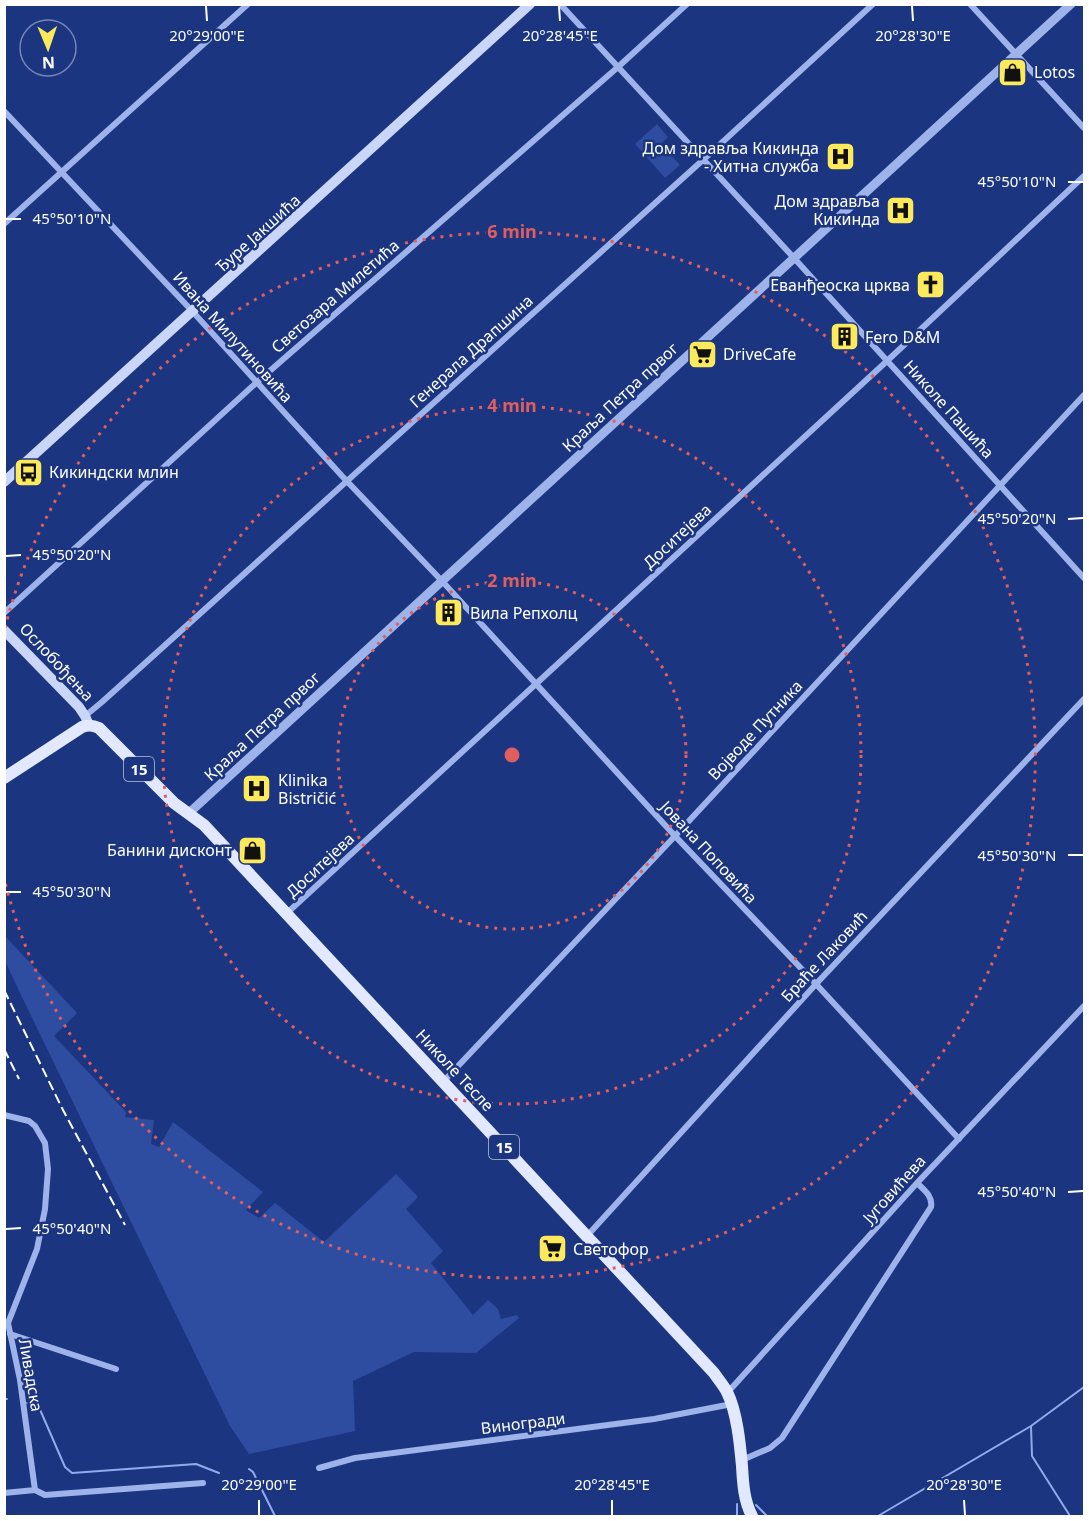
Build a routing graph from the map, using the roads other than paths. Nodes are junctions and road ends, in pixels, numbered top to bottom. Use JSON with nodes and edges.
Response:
{"nodes":[{"id":1,"x":248,"y":4,"type":"edge"},
{"id":2,"x":530,"y":4,"type":"edge"},
{"id":3,"x":560,"y":4,"type":"edge"},
{"id":4,"x":687,"y":4,"type":"edge"},
{"id":5,"x":873,"y":4,"type":"edge"},
{"id":6,"x":970,"y":4,"type":"edge"},
{"id":7,"x":1071,"y":4,"type":"edge"},
{"id":8,"x":1016,"y":54,"type":"junction"},
{"id":9,"x":618,"y":67,"type":"junction"},
{"id":10,"x":4,"y":111,"type":"edge"},
{"id":11,"x":1084,"y":128,"type":"edge"},
{"id":12,"x":704,"y":159,"type":"junction"},
{"id":13,"x":61,"y":173,"type":"junction"},
{"id":14,"x":1084,"y":176,"type":"edge"},
{"id":15,"x":4,"y":224,"type":"edge"},
{"id":16,"x":794,"y":258,"type":"junction"},
{"id":17,"x":193,"y":312,"type":"junction"},
{"id":18,"x":887,"y":361,"type":"junction"},
{"id":19,"x":256,"y":383,"type":"junction"},
{"id":20,"x":1084,"y":395,"type":"edge"},
{"id":21,"x":347,"y":481,"type":"junction"},
{"id":22,"x":4,"y":482,"type":"edge"},
{"id":23,"x":1000,"y":486,"type":"junction"},
{"id":24,"x":1084,"y":578,"type":"edge"},
{"id":25,"x":442,"y":581,"type":"junction"},
{"id":26,"x":4,"y":613,"type":"edge"},
{"id":27,"x":4,"y":630,"type":"edge"},
{"id":28,"x":535,"y":684,"type":"junction"},
{"id":29,"x":1084,"y":699,"type":"edge"},
{"id":30,"x":87,"y":720,"type":"junction"},
{"id":31,"x":4,"y":778,"type":"edge"},
{"id":32,"x":189,"y":813,"type":"junction"},
{"id":33,"x":675,"y":836,"type":"junction"},
{"id":34,"x":287,"y":914,"type":"junction"},
{"id":35,"x":816,"y":984,"type":"junction"},
{"id":36,"x":1084,"y":1006,"type":"edge"},
{"id":37,"x":443,"y":1082,"type":"junction"},
{"id":38,"x":4,"y":1115,"type":"edge"},
{"id":39,"x":958,"y":1139,"type":"junction"},
{"id":40,"x":917,"y":1183,"type":"junction"},
{"id":41,"x":587,"y":1236,"type":"junction"},
{"id":42,"x":10,"y":1334,"type":"junction"},
{"id":43,"x":116,"y":1369,"type":"dead end"},
{"id":44,"x":730,"y":1399,"type":"junction"},
{"id":45,"x":741,"y":1460,"type":"junction"},
{"id":46,"x":319,"y":1467,"type":"dead end"},
{"id":47,"x":203,"y":1483,"type":"dead end"},
{"id":48,"x":34,"y":1490,"type":"junction"},
{"id":49,"x":4,"y":1493,"type":"edge"},
{"id":50,"x":752,"y":1516,"type":"edge"}],
"edges":[{"from":1,"to":13,"type":"street"},
{"from":2,"to":17,"type":"main road","name":"Ђуре Јакшића"},
{"from":3,"to":9,"type":"street","name":"Николе Пашића"},
{"from":4,"to":9,"type":"street","name":"Светозара Милетића"},
{"from":5,"to":12,"type":"street","name":"Генерала Драпшина"},
{"from":6,"to":8,"type":"street"},
{"from":7,"to":8,"type":"street","name":"Краља Петра првог"},
{"from":8,"to":11,"type":"street"},
{"from":8,"to":16,"type":"street","name":"Краља Петра првог"},
{"from":9,"to":12,"type":"street","name":"Николе Пашића"},
{"from":9,"to":19,"type":"street","name":"Светозара Милетића"},
{"from":10,"to":13,"type":"street","name":"Ивана Милутиновића"},
{"from":12,"to":16,"type":"street","name":"Николе Пашића"},
{"from":12,"to":21,"type":"street","name":"Генерала Драпшина"},
{"from":13,"to":15,"type":"street"},
{"from":13,"to":17,"type":"street","name":"Ивана Милутиновића"},
{"from":14,"to":18,"type":"street","name":"Доситејева"},
{"from":16,"to":18,"type":"street","name":"Николе Пашића"},
{"from":16,"to":25,"type":"street","name":"Краља Петра првог"},
{"from":17,"to":19,"type":"street","name":"Ивана Милутиновића"},
{"from":17,"to":22,"type":"main road","name":"Ђуре Јакшића"},
{"from":18,"to":23,"type":"street","name":"Николе Пашића"},
{"from":18,"to":28,"type":"street","name":"Доситејева"},
{"from":19,"to":21,"type":"street","name":"Ивана Милутиновића"},
{"from":19,"to":26,"type":"street","name":"Светозара Милетића"},
{"from":20,"to":23,"type":"street","name":"Војводе Путника"},
{"from":21,"to":25,"type":"street","name":"Ивана Милутиновића"},
{"from":21,"to":30,"type":"street","name":"Генерала Драпшина"},
{"from":23,"to":24,"type":"street","name":"Николе Пашића"},
{"from":23,"to":33,"type":"street","name":"Војводе Путника"},
{"from":25,"to":28,"type":"street","name":"Јована Поповића"},
{"from":25,"to":32,"type":"street","name":"Краља Петра првог"},
{"from":27,"to":30,"type":"main road","name":"Ослобођења"},
{"from":28,"to":33,"type":"street","name":"Јована Поповића"},
{"from":28,"to":34,"type":"street","name":"Доситејева"},
{"from":29,"to":35,"type":"street","name":"Браће Лаковић"},
{"from":30,"to":31,"type":"main road"},
{"from":30,"to":32,"type":"main road","name":"Ослобођења","number":"15"},
{"from":32,"to":34,"type":"main road","name":"Николе Тесле","number":"15"},
{"from":33,"to":35,"type":"street","name":"Јована Поповића"},
{"from":33,"to":37,"type":"street","name":"Војводе Путника"},
{"from":34,"to":37,"type":"main road","name":"Николе Тесле","number":"15"},
{"from":35,"to":39,"type":"street","name":"Јована Поповића"},
{"from":35,"to":41,"type":"street","name":"Браће Лаковић"},
{"from":36,"to":39,"type":"street","name":"Југовићева"},
{"from":37,"to":41,"type":"main road","name":"Николе Тесле","number":"15"},
{"from":38,"to":42,"type":"street","name":"Ливадска"},
{"from":39,"to":40,"type":"street","name":"Југовићева"},
{"from":40,"to":44,"type":"street","name":"Југовићева"},
{"from":40,"to":45,"type":"street"},
{"from":41,"to":44,"type":"main road","name":"Николе Тесле","number":"15"},
{"from":42,"to":43,"type":"street"},
{"from":42,"to":48,"type":"street","name":"Ливадска"},
{"from":44,"to":45,"type":"main road","name":"Николе Тесле","number":"15"},
{"from":44,"to":46,"type":"street","name":"Виногради"},
{"from":45,"to":50,"type":"main road","name":"Николе Тесле","number":"15"},
{"from":47,"to":48,"type":"street"},
{"from":48,"to":49,"type":"street"}]}
